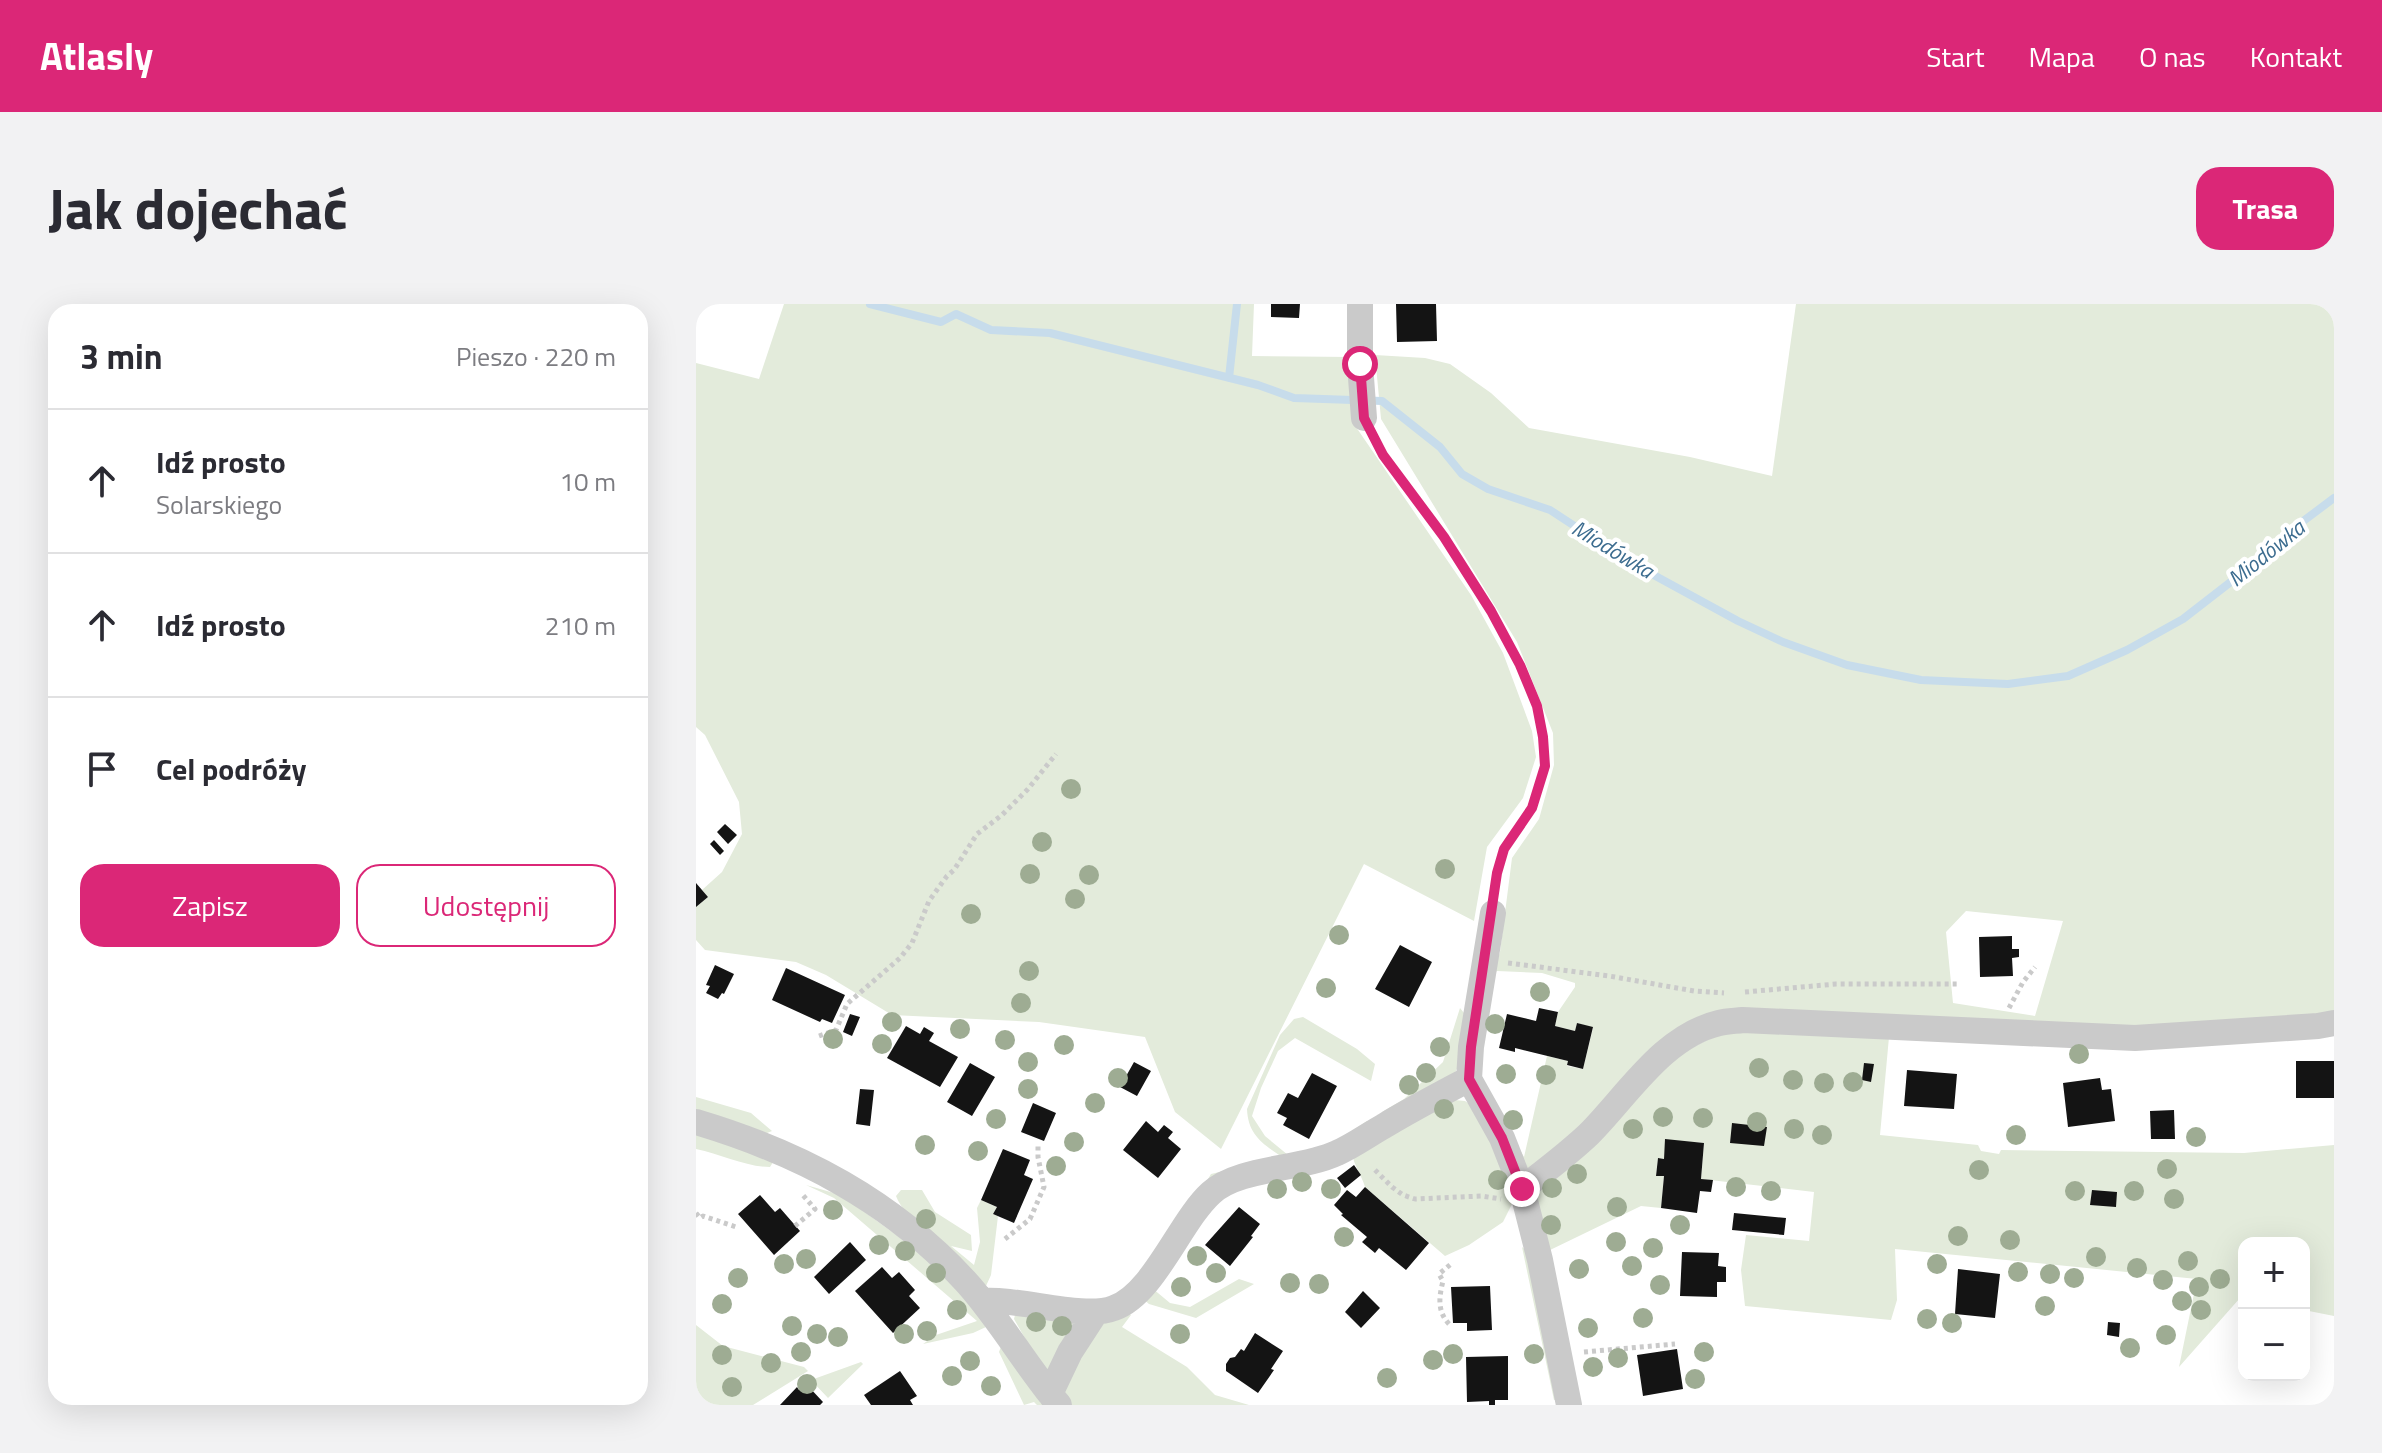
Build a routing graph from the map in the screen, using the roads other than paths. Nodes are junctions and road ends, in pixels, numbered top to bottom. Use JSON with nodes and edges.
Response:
{"nodes":[{"id":1,"x":1360,"y":304,"type":"edge"},
{"id":2,"x":1364,"y":418,"type":"road end"},
{"id":3,"x":1493,"y":913,"type":"road end"},
{"id":4,"x":2334,"y":1023,"type":"edge"},
{"id":5,"x":1469,"y":1079,"type":"junction"},
{"id":6,"x":696,"y":1122,"type":"edge"},
{"id":7,"x":1525,"y":1199,"type":"junction"},
{"id":8,"x":982,"y":1301,"type":"junction"},
{"id":9,"x":1096,"y":1312,"type":"junction"},
{"id":10,"x":1055,"y":1400,"type":"edge"},
{"id":11,"x":1569,"y":1405,"type":"edge"}],
"edges":[{"from":1,"to":2,"type":"street"},
{"from":3,"to":5,"type":"street"},
{"from":4,"to":7,"type":"street"},
{"from":5,"to":7,"type":"street"},
{"from":5,"to":9,"type":"street"},
{"from":6,"to":8,"type":"street"},
{"from":7,"to":11,"type":"street"},
{"from":8,"to":9,"type":"street"},
{"from":8,"to":10,"type":"street"},
{"from":9,"to":10,"type":"street"}]}
